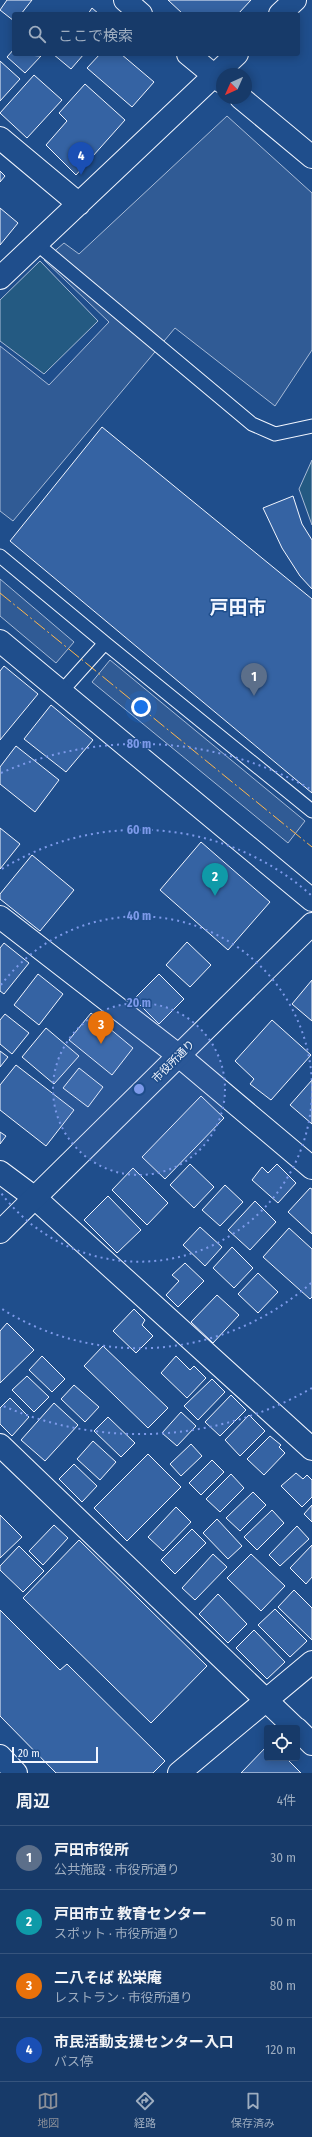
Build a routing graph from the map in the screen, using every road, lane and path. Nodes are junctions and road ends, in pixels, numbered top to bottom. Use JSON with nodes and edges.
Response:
{"nodes":[{"id":1,"x":125,"y":0,"type":"edge"},
{"id":2,"x":295,"y":0,"type":"edge"},
{"id":3,"x":139,"y":12,"type":"edge"},
{"id":4,"x":282,"y":12,"type":"edge"},
{"id":5,"x":190,"y":56,"type":"edge"},
{"id":6,"x":235,"y":56,"type":"edge"},
{"id":7,"x":226,"y":68,"type":"edge"},
{"id":8,"x":216,"y":77,"type":"edge"},
{"id":9,"x":216,"y":81,"type":"edge"},
{"id":10,"x":248,"y":104,"type":"edge"},
{"id":11,"x":0,"y":138,"type":"edge"},
{"id":12,"x":312,"y":157,"type":"edge"},
{"id":13,"x":79,"y":204,"type":"junction"},
{"id":14,"x":37,"y":244,"type":"junction"},
{"id":15,"x":0,"y":278,"type":"edge"},
{"id":16,"x":312,"y":426,"type":"edge"},
{"id":17,"x":0,"y":556,"type":"edge"},
{"id":18,"x":0,"y":641,"type":"edge"},
{"id":19,"x":105,"y":643,"type":"junction"},
{"id":20,"x":61,"y":692,"type":"junction"},
{"id":21,"x":312,"y":811,"type":"edge"},
{"id":22,"x":312,"y":900,"type":"edge"},
{"id":23,"x":0,"y":917,"type":"edge"},
{"id":24,"x":312,"y":924,"type":"edge"},
{"id":25,"x":178,"y":1055,"type":"junction"},
{"id":26,"x":312,"y":1168,"type":"edge"},
{"id":27,"x":0,"y":1172,"type":"edge"},
{"id":28,"x":35,"y":1198,"type":"junction"},
{"id":29,"x":0,"y":1232,"type":"edge"},
{"id":30,"x":0,"y":1445,"type":"edge"},
{"id":31,"x":312,"y":1449,"type":"edge"},
{"id":32,"x":312,"y":1662,"type":"edge"},
{"id":33,"x":266,"y":1700,"type":"junction"},
{"id":34,"x":292,"y":1725,"type":"edge"},
{"id":35,"x":300,"y":1733,"type":"edge"},
{"id":36,"x":312,"y":1744,"type":"edge"},
{"id":37,"x":0,"y":1756,"type":"edge"},
{"id":38,"x":16,"y":1773,"type":"edge"},
{"id":39,"x":179,"y":1773,"type":"edge"}],
"edges":[{"from":1,"to":3,"type":"street"},
{"from":2,"to":4,"type":"street"},
{"from":5,"to":8,"type":"street"},
{"from":6,"to":7,"type":"street"},
{"from":9,"to":13,"type":"street"},
{"from":10,"to":12,"type":"street"},
{"from":11,"to":13,"type":"street"},
{"from":13,"to":14,"type":"street"},
{"from":14,"to":15,"type":"street"},
{"from":14,"to":16,"type":"lane"},
{"from":17,"to":19,"type":"lane"},
{"from":18,"to":20,"type":"street"},
{"from":19,"to":20,"type":"lane"},
{"from":19,"to":21,"type":"lane"},
{"from":20,"to":22,"type":"street"},
{"from":23,"to":25,"type":"street"},
{"from":24,"to":25,"type":"street","name":"市役所通り"},
{"from":25,"to":26,"type":"street"},
{"from":25,"to":28,"type":"street","name":"市役所通り"},
{"from":27,"to":28,"type":"street"},
{"from":28,"to":29,"type":"street","name":"市役所通り"},
{"from":28,"to":31,"type":"street"},
{"from":30,"to":33,"type":"street"},
{"from":32,"to":33,"type":"street"},
{"from":33,"to":34,"type":"street"},
{"from":33,"to":39,"type":"street"},
{"from":35,"to":36,"type":"street"},
{"from":37,"to":38,"type":"street"}]}
